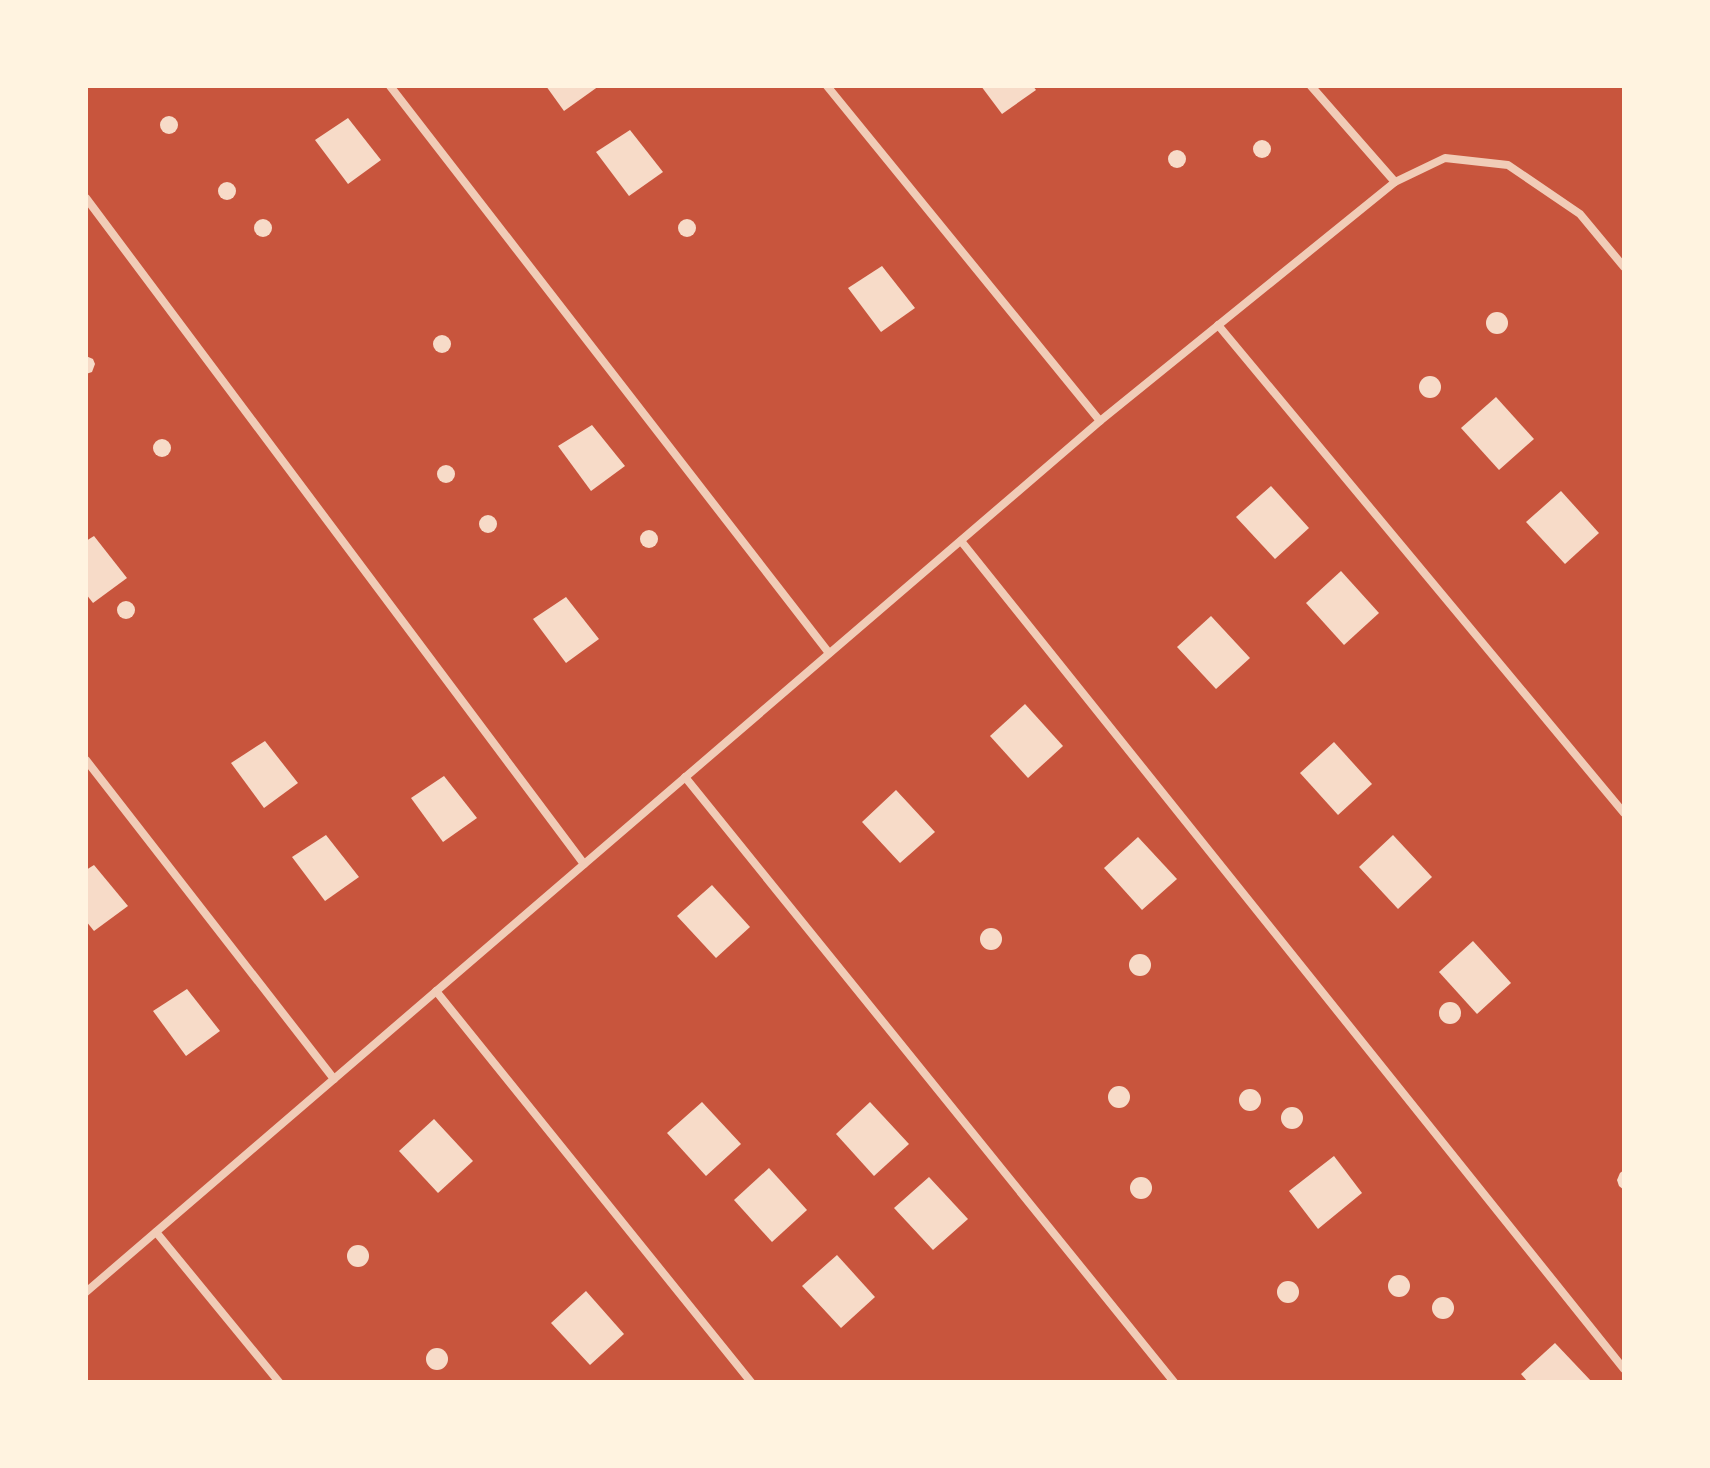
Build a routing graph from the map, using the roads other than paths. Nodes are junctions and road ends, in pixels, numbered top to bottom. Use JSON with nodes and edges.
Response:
{"nodes":[{"id":1,"x":390,"y":86,"type":"edge"},
{"id":2,"x":827,"y":86,"type":"edge"},
{"id":3,"x":1311,"y":86,"type":"edge"},
{"id":4,"x":1395,"y":182,"type":"junction"},
{"id":5,"x":86,"y":198,"type":"edge"},
{"id":6,"x":1624,"y":267,"type":"edge"},
{"id":7,"x":1218,"y":325,"type":"junction"},
{"id":8,"x":1100,"y":421,"type":"junction"},
{"id":9,"x":961,"y":541,"type":"junction"},
{"id":10,"x":829,"y":653,"type":"junction"},
{"id":11,"x":86,"y":760,"type":"edge"},
{"id":12,"x":685,"y":777,"type":"junction"},
{"id":13,"x":1624,"y":813,"type":"edge"},
{"id":14,"x":584,"y":864,"type":"junction"},
{"id":15,"x":436,"y":991,"type":"junction"},
{"id":16,"x":334,"y":1079,"type":"junction"},
{"id":17,"x":156,"y":1232,"type":"junction"},
{"id":18,"x":86,"y":1292,"type":"edge"},
{"id":19,"x":1624,"y":1369,"type":"edge"},
{"id":20,"x":279,"y":1382,"type":"edge"},
{"id":21,"x":751,"y":1382,"type":"edge"},
{"id":22,"x":1174,"y":1382,"type":"edge"}],
"edges":[{"from":1,"to":10,"type":"street"},
{"from":2,"to":8,"type":"street"},
{"from":3,"to":4,"type":"street"},
{"from":4,"to":6,"type":"street"},
{"from":4,"to":7,"type":"street"},
{"from":5,"to":14,"type":"street"},
{"from":7,"to":8,"type":"street"},
{"from":7,"to":13,"type":"street"},
{"from":8,"to":9,"type":"street"},
{"from":9,"to":10,"type":"street"},
{"from":9,"to":19,"type":"street"},
{"from":10,"to":12,"type":"street"},
{"from":11,"to":16,"type":"street"},
{"from":12,"to":14,"type":"street"},
{"from":12,"to":22,"type":"street"},
{"from":14,"to":15,"type":"street"},
{"from":15,"to":16,"type":"street"},
{"from":15,"to":21,"type":"street"},
{"from":16,"to":17,"type":"street"},
{"from":17,"to":18,"type":"street"},
{"from":17,"to":20,"type":"street"}]}
